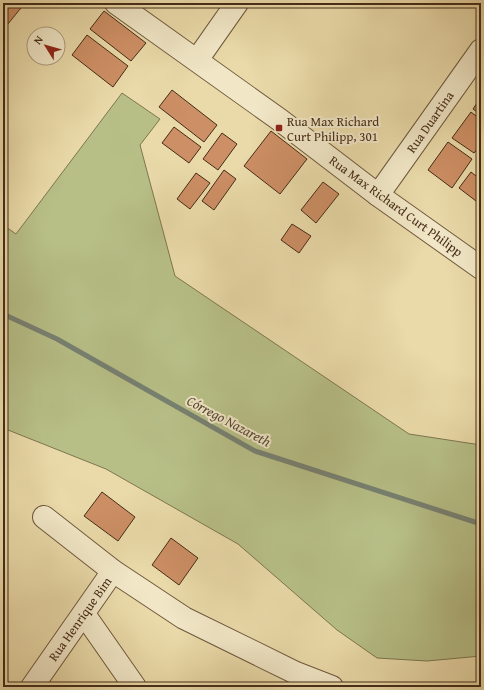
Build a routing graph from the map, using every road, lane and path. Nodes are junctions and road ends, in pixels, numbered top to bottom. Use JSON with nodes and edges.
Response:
{"nodes":[{"id":1,"x":116,"y":3,"type":"edge"},
{"id":2,"x":237,"y":3,"type":"edge"},
{"id":3,"x":481,"y":50,"type":"edge"},
{"id":4,"x":197,"y":60,"type":"junction"},
{"id":5,"x":378,"y":195,"type":"junction"},
{"id":6,"x":481,"y":268,"type":"edge"},
{"id":7,"x":44,"y":517,"type":"dead end"},
{"id":8,"x":114,"y":571,"type":"junction"},
{"id":9,"x":84,"y":614,"type":"junction"},
{"id":10,"x":32,"y":687,"type":"edge"},
{"id":11,"x":135,"y":687,"type":"edge"},
{"id":12,"x":332,"y":687,"type":"edge"}],
"edges":[{"from":1,"to":4,"type":"street","name":"Rua Max Richard Curt Philipp"},
{"from":2,"to":4,"type":"street"},
{"from":3,"to":5,"type":"street","name":"Rua Duartina"},
{"from":4,"to":5,"type":"street","name":"Rua Max Richard Curt Philipp"},
{"from":5,"to":6,"type":"street","name":"Rua Max Richard Curt Philipp"},
{"from":7,"to":8,"type":"street"},
{"from":8,"to":9,"type":"street","name":"Rua Henrique Bim"},
{"from":8,"to":12,"type":"street"},
{"from":9,"to":10,"type":"street","name":"Rua Henrique Bim"},
{"from":9,"to":11,"type":"street"}]}
